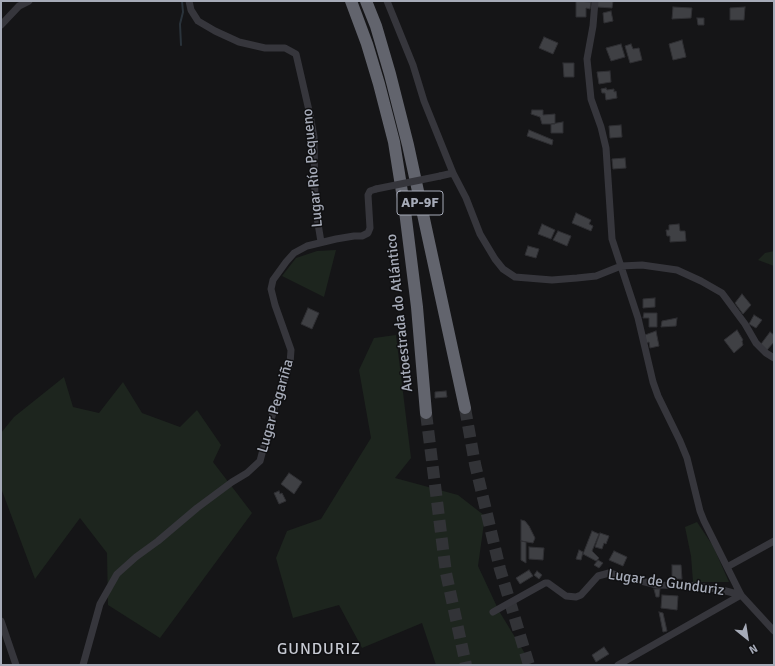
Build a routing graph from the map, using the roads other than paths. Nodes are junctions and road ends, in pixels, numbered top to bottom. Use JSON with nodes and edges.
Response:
{"nodes":[{"id":1,"x":29,"y":1,"type":"edge"},
{"id":2,"x":189,"y":1,"type":"edge"},
{"id":3,"x":351,"y":1,"type":"edge"},
{"id":4,"x":366,"y":1,"type":"edge"},
{"id":5,"x":387,"y":1,"type":"edge"},
{"id":6,"x":595,"y":1,"type":"edge"},
{"id":7,"x":1,"y":25,"type":"edge"},
{"id":8,"x":453,"y":174,"type":"junction"},
{"id":9,"x":320,"y":242,"type":"junction"},
{"id":10,"x":621,"y":266,"type":"junction"},
{"id":11,"x":774,"y":358,"type":"edge"},
{"id":12,"x":465,"y":408,"type":"tunnel mouth"},
{"id":13,"x":426,"y":414,"type":"tunnel mouth"},
{"id":14,"x":774,"y":541,"type":"edge"},
{"id":15,"x":727,"y":567,"type":"junction"},
{"id":16,"x":741,"y":595,"type":"junction"},
{"id":17,"x":493,"y":612,"type":"dead end"},
{"id":18,"x":1,"y":621,"type":"edge"},
{"id":19,"x":774,"y":631,"type":"edge"},
{"id":20,"x":16,"y":665,"type":"edge"},
{"id":21,"x":83,"y":665,"type":"edge"},
{"id":22,"x":618,"y":665,"type":"edge"}],
"edges":[{"from":1,"to":7,"type":"street"},
{"from":2,"to":9,"type":"street","name":"Lugar Río Pequeno"},
{"from":3,"to":13,"type":"highway","name":"Autoestrada do Atlántico","number":"AP-9F"},
{"from":4,"to":12,"type":"highway","number":"AP-9F"},
{"from":5,"to":8,"type":"street"},
{"from":6,"to":10,"type":"street"},
{"from":8,"to":9,"type":"street","name":"Lugar Pegariña","bridge":true},
{"from":8,"to":10,"type":"street"},
{"from":9,"to":21,"type":"street","name":"Lugar Pegariña"},
{"from":10,"to":11,"type":"street"},
{"from":10,"to":15,"type":"street"},
{"from":14,"to":15,"type":"street"},
{"from":15,"to":16,"type":"street"},
{"from":16,"to":17,"type":"street","name":"Lugar de Gunduriz"},
{"from":16,"to":19,"type":"street"},
{"from":16,"to":22,"type":"street"},
{"from":18,"to":20,"type":"street"}]}
